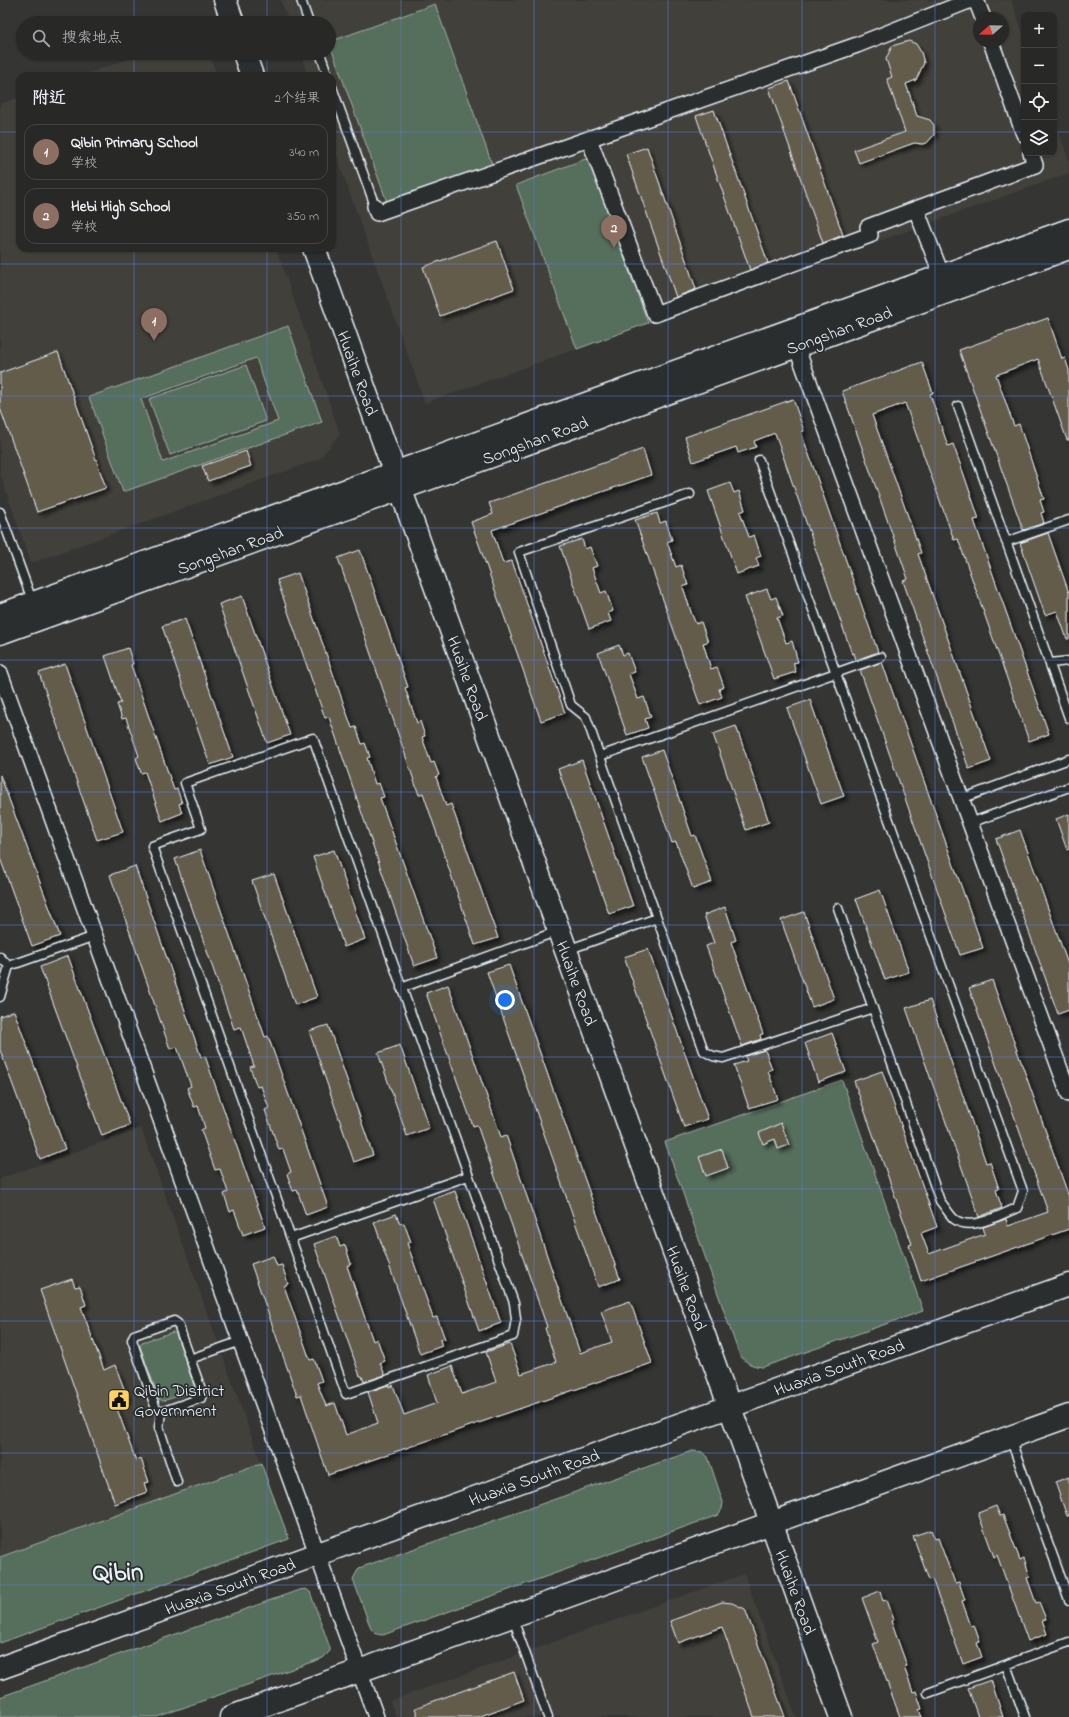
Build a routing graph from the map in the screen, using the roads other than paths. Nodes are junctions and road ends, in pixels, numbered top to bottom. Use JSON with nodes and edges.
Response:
{"nodes":[{"id":1,"x":225,"y":0,"type":"edge"},
{"id":2,"x":301,"y":0,"type":"edge"},
{"id":3,"x":971,"y":0,"type":"edge"},
{"id":4,"x":976,"y":0,"type":"edge"},
{"id":5,"x":981,"y":12,"type":"edge"},
{"id":6,"x":231,"y":16,"type":"edge"},
{"id":7,"x":307,"y":16,"type":"edge"},
{"id":8,"x":993,"y":48,"type":"edge"},
{"id":9,"x":246,"y":60,"type":"edge"},
{"id":10,"x":322,"y":60,"type":"edge"},
{"id":11,"x":251,"y":72,"type":"edge"},
{"id":12,"x":327,"y":72,"type":"edge"},
{"id":13,"x":336,"y":98,"type":"edge"},
{"id":14,"x":1021,"y":126,"type":"edge"},
{"id":15,"x":589,"y":139,"type":"junction"},
{"id":16,"x":1032,"y":156,"type":"edge"},
{"id":17,"x":374,"y":206,"type":"joint"},
{"id":18,"x":916,"y":209,"type":"junction"},
{"id":19,"x":1069,"y":230,"type":"edge"},
{"id":20,"x":1069,"y":248,"type":"edge"},
{"id":21,"x":315,"y":252,"type":"edge"},
{"id":22,"x":942,"y":276,"type":"junction"},
{"id":23,"x":796,"y":346,"type":"junction"},
{"id":24,"x":958,"y":406,"type":"dead end"},
{"id":25,"x":759,"y":460,"type":"dead end"},
{"id":26,"x":397,"y":481,"type":"junction"},
{"id":27,"x":690,"y":494,"type":"dead end"},
{"id":28,"x":0,"y":512,"type":"edge"},
{"id":29,"x":1069,"y":520,"type":"edge"},
{"id":30,"x":1006,"y":542,"type":"junction"},
{"id":31,"x":33,"y":604,"type":"junction"},
{"id":32,"x":0,"y":616,"type":"edge"},
{"id":33,"x":0,"y":633,"type":"edge"},
{"id":34,"x":882,"y":657,"type":"dead end"},
{"id":35,"x":1069,"y":661,"type":"edge"},
{"id":36,"x":1050,"y":663,"type":"junction"},
{"id":37,"x":0,"y":673,"type":"edge"},
{"id":38,"x":836,"y":673,"type":"junction"},
{"id":39,"x":1069,"y":718,"type":"edge"},
{"id":40,"x":600,"y":756,"type":"junction"},
{"id":41,"x":1069,"y":759,"type":"edge"},
{"id":42,"x":1069,"y":787,"type":"edge"},
{"id":43,"x":961,"y":798,"type":"junction"},
{"id":44,"x":970,"y":823,"type":"junction"},
{"id":45,"x":838,"y":908,"type":"dead end"},
{"id":46,"x":657,"y":918,"type":"junction"},
{"id":47,"x":95,"y":936,"type":"junction"},
{"id":48,"x":562,"y":941,"type":"junction"},
{"id":49,"x":0,"y":957,"type":"edge"},
{"id":50,"x":9,"y":966,"type":"junction"},
{"id":51,"x":402,"y":988,"type":"junction"},
{"id":52,"x":0,"y":997,"type":"edge"},
{"id":53,"x":873,"y":1008,"type":"junction"},
{"id":54,"x":1069,"y":1094,"type":"edge"},
{"id":55,"x":468,"y":1176,"type":"junction"},
{"id":56,"x":291,"y":1238,"type":"junction"},
{"id":57,"x":1069,"y":1285,"type":"edge"},
{"id":58,"x":241,"y":1341,"type":"junction"},
{"id":59,"x":190,"y":1359,"type":"junction"},
{"id":60,"x":729,"y":1407,"type":"junction"},
{"id":61,"x":161,"y":1412,"type":"junction"},
{"id":62,"x":1069,"y":1416,"type":"edge"},
{"id":63,"x":1010,"y":1437,"type":"junction"},
{"id":64,"x":177,"y":1482,"type":"dead end"},
{"id":65,"x":771,"y":1523,"type":"junction"},
{"id":66,"x":318,"y":1554,"type":"junction"},
{"id":67,"x":1069,"y":1600,"type":"edge"},
{"id":68,"x":512,"y":1616,"type":"junction"},
{"id":69,"x":1069,"y":1642,"type":"edge"},
{"id":70,"x":1006,"y":1665,"type":"junction"},
{"id":71,"x":0,"y":1668,"type":"edge"},
{"id":72,"x":359,"y":1671,"type":"junction"},
{"id":73,"x":928,"y":1693,"type":"dead end"},
{"id":74,"x":231,"y":1717,"type":"edge"},
{"id":75,"x":376,"y":1717,"type":"edge"},
{"id":76,"x":548,"y":1717,"type":"edge"},
{"id":77,"x":841,"y":1717,"type":"edge"},
{"id":78,"x":1025,"y":1717,"type":"edge"}],
"edges":[{"from":1,"to":6,"type":"street"},
{"from":2,"to":7,"type":"lane"},
{"from":3,"to":15,"type":"street"},
{"from":4,"to":5,"type":"street"},
{"from":8,"to":14,"type":"street"},
{"from":9,"to":11,"type":"street"},
{"from":10,"to":12,"type":"lane"},
{"from":13,"to":17,"type":"lane"},
{"from":15,"to":17,"type":"street"},
{"from":15,"to":18,"type":"street"},
{"from":16,"to":18,"type":"street"},
{"from":18,"to":22,"type":"street"},
{"from":19,"to":22,"type":"street","name":"Songshan Road"},
{"from":20,"to":23,"type":"street","name":"Songshan Road"},
{"from":21,"to":26,"type":"street","name":"Huaihe Road"},
{"from":22,"to":26,"type":"street","name":"Songshan Road"},
{"from":23,"to":26,"type":"street","name":"Songshan Road"},
{"from":23,"to":43,"type":"street"},
{"from":24,"to":30,"type":"lane"},
{"from":25,"to":38,"type":"lane"},
{"from":26,"to":31,"type":"street","name":"Songshan Road"},
{"from":26,"to":33,"type":"street","name":"Songshan Road"},
{"from":26,"to":48,"type":"street","name":"Huaihe Road"},
{"from":27,"to":40,"type":"lane"},
{"from":28,"to":31,"type":"lane"},
{"from":29,"to":30,"type":"lane"},
{"from":30,"to":36,"type":"lane"},
{"from":31,"to":32,"type":"street","name":"Songshan Road"},
{"from":34,"to":38,"type":"lane"},
{"from":35,"to":36,"type":"lane"},
{"from":36,"to":39,"type":"lane"},
{"from":37,"to":47,"type":"street"},
{"from":38,"to":40,"type":"lane"},
{"from":38,"to":53,"type":"lane"},
{"from":40,"to":46,"type":"lane"},
{"from":41,"to":43,"type":"lane"},
{"from":42,"to":44,"type":"lane"},
{"from":43,"to":44,"type":"street"},
{"from":44,"to":54,"type":"street"},
{"from":45,"to":53,"type":"lane"},
{"from":46,"to":48,"type":"lane"},
{"from":46,"to":53,"type":"lane"},
{"from":47,"to":50,"type":"lane"},
{"from":47,"to":58,"type":"street"},
{"from":48,"to":51,"type":"lane"},
{"from":48,"to":60,"type":"street","name":"Huaihe Road"},
{"from":49,"to":50,"type":"lane"},
{"from":50,"to":52,"type":"lane"},
{"from":51,"to":55,"type":"lane"},
{"from":51,"to":56,"type":"lane"},
{"from":55,"to":56,"type":"lane"},
{"from":55,"to":56,"type":"lane"},
{"from":57,"to":60,"type":"street","name":"Huaxia South Road"},
{"from":58,"to":59,"type":"lane"},
{"from":58,"to":66,"type":"street"},
{"from":59,"to":61,"type":"lane"},
{"from":59,"to":61,"type":"lane"},
{"from":60,"to":65,"type":"street","name":"Huaihe Road"},
{"from":60,"to":66,"type":"street","name":"Huaxia South Road"},
{"from":61,"to":64,"type":"lane"},
{"from":62,"to":63,"type":"street"},
{"from":63,"to":65,"type":"street"},
{"from":63,"to":67,"type":"lane"},
{"from":65,"to":68,"type":"street"},
{"from":65,"to":77,"type":"street","name":"Huaihe Road"},
{"from":66,"to":71,"type":"street","name":"Huaxia South Road"},
{"from":66,"to":72,"type":"street"},
{"from":68,"to":72,"type":"street"},
{"from":68,"to":76,"type":"lane"},
{"from":69,"to":70,"type":"lane"},
{"from":70,"to":73,"type":"lane"},
{"from":70,"to":78,"type":"lane"},
{"from":72,"to":74,"type":"street"},
{"from":72,"to":75,"type":"street"}]}
